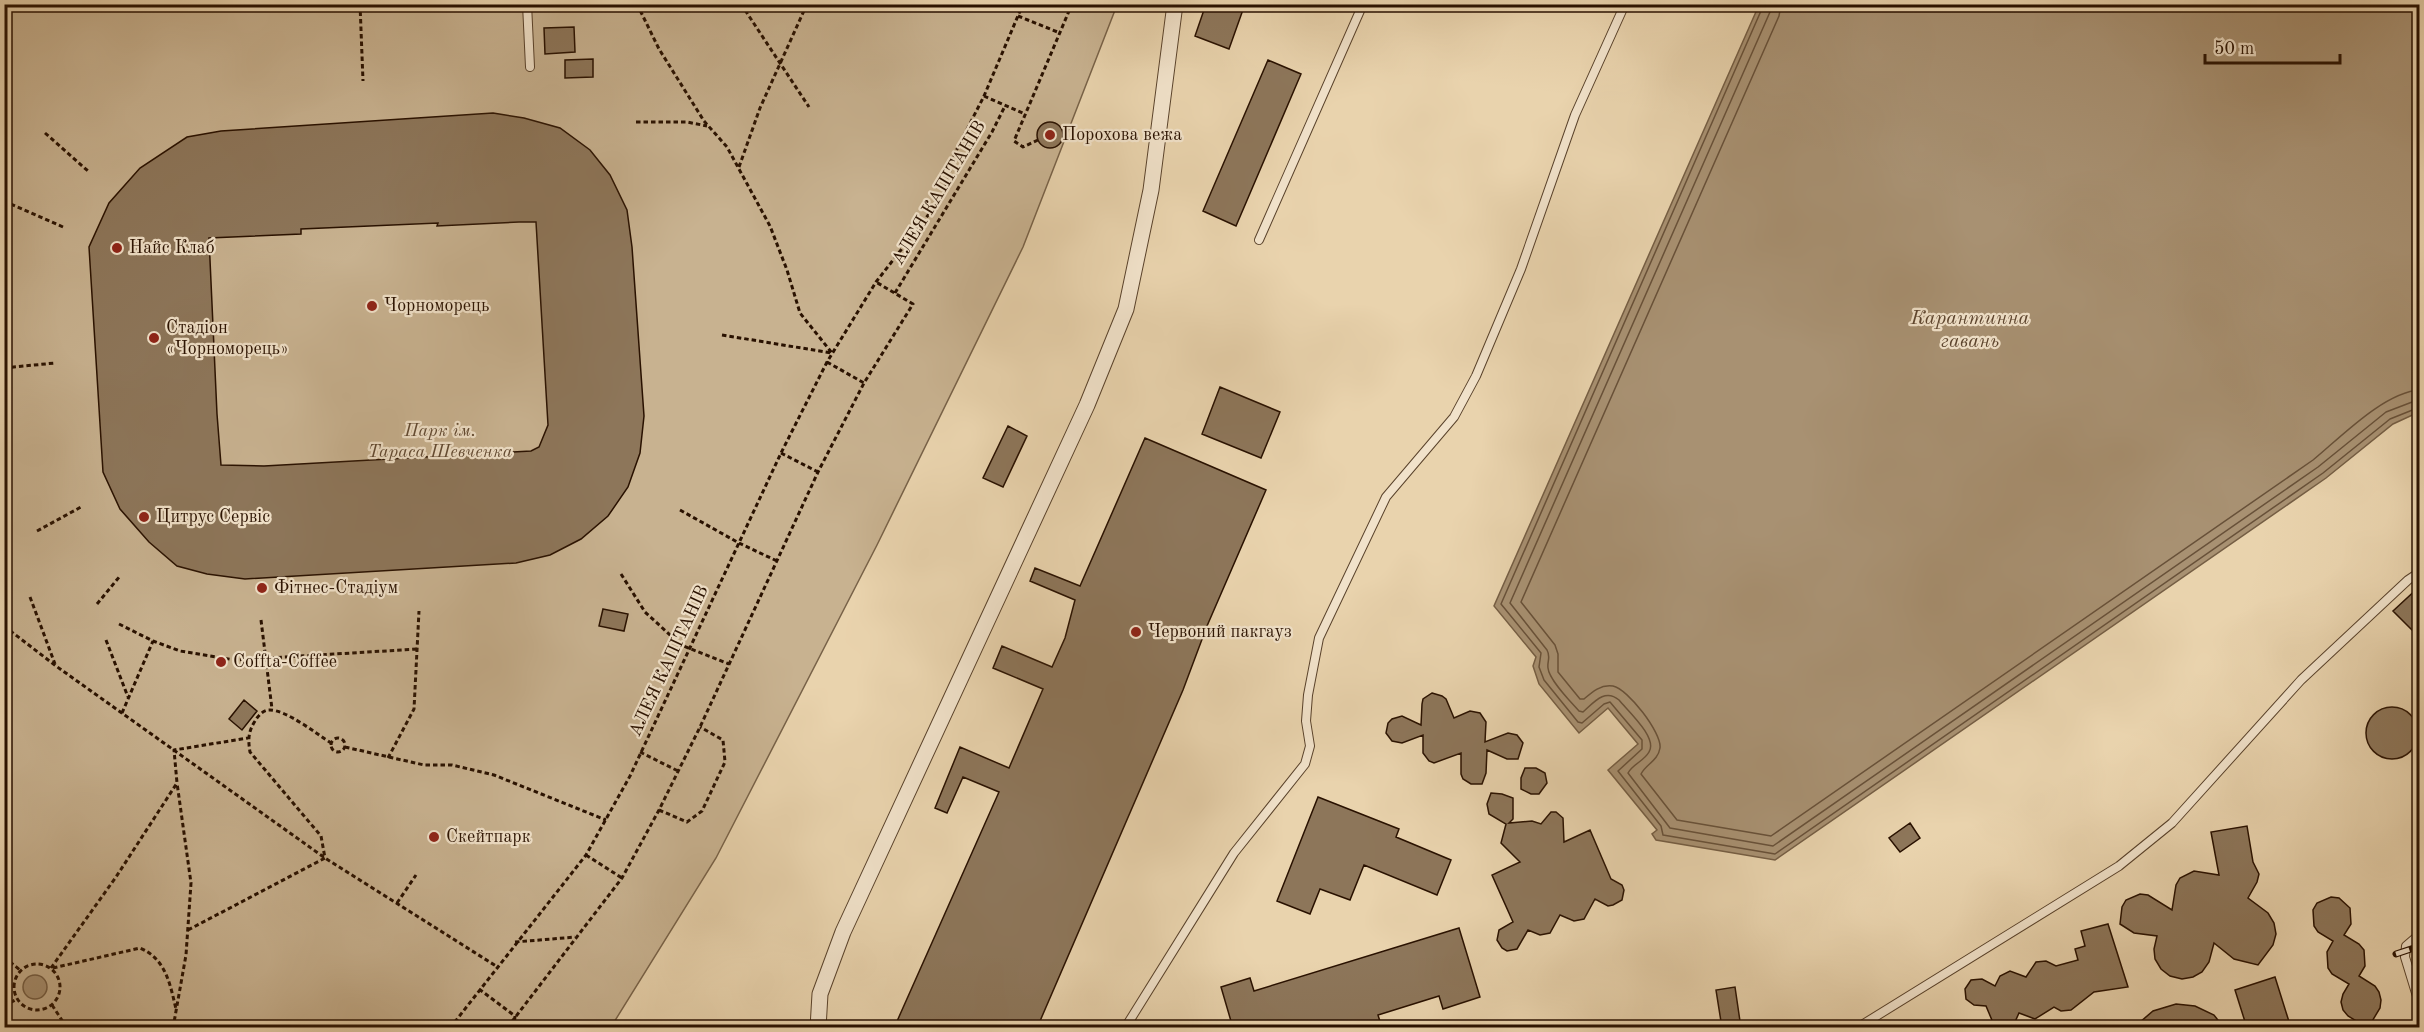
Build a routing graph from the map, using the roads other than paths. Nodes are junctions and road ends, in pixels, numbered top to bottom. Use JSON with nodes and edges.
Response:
{"nodes":[{"id":1,"x":527,"y":4,"type":"edge"},
{"id":2,"x":1175,"y":4,"type":"edge"},
{"id":3,"x":1362,"y":4,"type":"edge"},
{"id":4,"x":1625,"y":4,"type":"edge"},
{"id":5,"x":530,"y":68,"type":"dead end"},
{"id":6,"x":1259,"y":240,"type":"dead end"},
{"id":7,"x":2420,"y":572,"type":"edge"},
{"id":8,"x":2420,"y":934,"type":"edge"},
{"id":9,"x":2420,"y":1006,"type":"edge"},
{"id":10,"x":818,"y":1028,"type":"edge"},
{"id":11,"x":1125,"y":1028,"type":"edge"},
{"id":12,"x":1857,"y":1028,"type":"edge"}],
"edges":[{"from":1,"to":5,"type":"lane"},
{"from":2,"to":10,"type":"street"},
{"from":3,"to":6,"type":"lane"},
{"from":4,"to":11,"type":"lane"},
{"from":7,"to":12,"type":"lane"},
{"from":8,"to":9,"type":"lane"}]}
